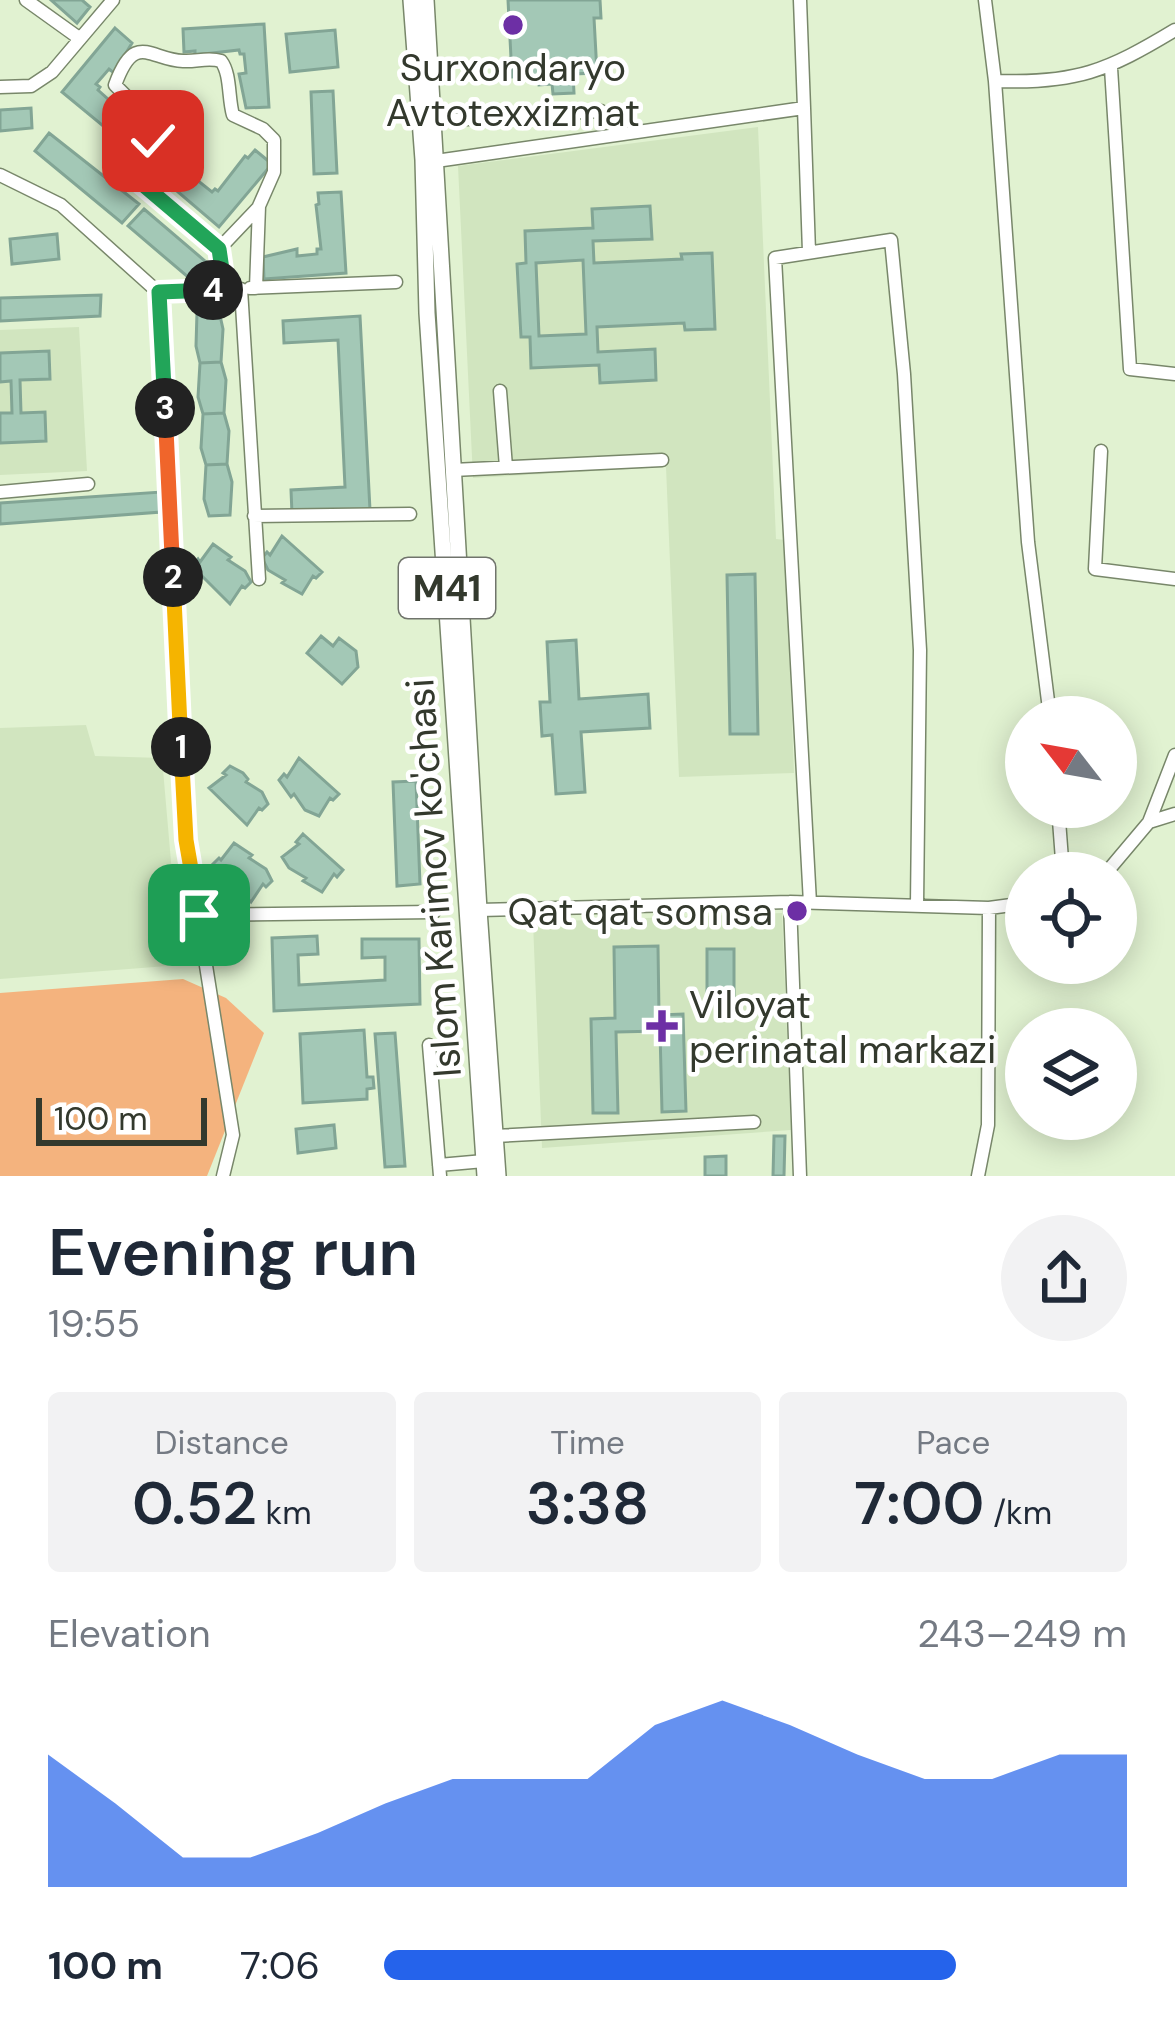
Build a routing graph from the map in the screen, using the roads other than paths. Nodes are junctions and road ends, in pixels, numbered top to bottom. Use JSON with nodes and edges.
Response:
{"nodes":[{"id":1,"x":26,"y":0,"type":"edge"},
{"id":2,"x":112,"y":0,"type":"edge"},
{"id":3,"x":411,"y":0,"type":"edge"},
{"id":4,"x":426,"y":0,"type":"edge"},
{"id":5,"x":800,"y":0,"type":"edge"},
{"id":6,"x":985,"y":0,"type":"edge"},
{"id":7,"x":1175,"y":30,"type":"edge"},
{"id":8,"x":79,"y":38,"type":"junction"},
{"id":9,"x":1111,"y":68,"type":"junction"},
{"id":10,"x":995,"y":81,"type":"junction"},
{"id":11,"x":0,"y":87,"type":"edge"},
{"id":12,"x":804,"y":109,"type":"junction"},
{"id":13,"x":601,"y":111,"type":"dead end"},
{"id":14,"x":434,"y":121,"type":"junction"},
{"id":15,"x":436,"y":161,"type":"junction"},
{"id":16,"x":0,"y":175,"type":"edge"},
{"id":17,"x":260,"y":206,"type":"junction"},
{"id":18,"x":219,"y":249,"type":"junction"},
{"id":19,"x":809,"y":252,"type":"junction"},
{"id":20,"x":396,"y":282,"type":"dead end"},
{"id":21,"x":248,"y":288,"type":"junction"},
{"id":22,"x":225,"y":290,"type":"junction"},
{"id":23,"x":159,"y":292,"type":"junction"},
{"id":24,"x":1175,"y":374,"type":"edge"},
{"id":25,"x":500,"y":391,"type":"dead end"},
{"id":26,"x":1101,"y":451,"type":"dead end"},
{"id":27,"x":662,"y":460,"type":"dead end"},
{"id":28,"x":506,"y":467,"type":"junction"},
{"id":29,"x":453,"y":470,"type":"junction"},
{"id":30,"x":88,"y":484,"type":"dead end"},
{"id":31,"x":0,"y":492,"type":"edge"},
{"id":32,"x":410,"y":514,"type":"dead end"},
{"id":33,"x":254,"y":516,"type":"junction"},
{"id":34,"x":259,"y":579,"type":"dead end"},
{"id":35,"x":1175,"y":579,"type":"edge"},
{"id":36,"x":1047,"y":696,"type":"edge"},
{"id":37,"x":1175,"y":755,"type":"edge"},
{"id":38,"x":1175,"y":814,"type":"edge"},
{"id":39,"x":1149,"y":822,"type":"junction"},
{"id":40,"x":1124,"y":852,"type":"edge"},
{"id":41,"x":790,"y":902,"type":"junction"},
{"id":42,"x":810,"y":903,"type":"junction"},
{"id":43,"x":917,"y":905,"type":"junction"},
{"id":44,"x":1005,"y":906,"type":"edge"},
{"id":45,"x":989,"y":908,"type":"junction"},
{"id":46,"x":478,"y":910,"type":"junction"},
{"id":47,"x":434,"y":912,"type":"dead end"},
{"id":48,"x":199,"y":915,"type":"junction"},
{"id":49,"x":429,"y":1045,"type":"dead end"},
{"id":50,"x":754,"y":1121,"type":"dead end"},
{"id":51,"x":496,"y":1136,"type":"junction"},
{"id":52,"x":485,"y":1168,"type":"edge"},
{"id":53,"x":440,"y":1171,"type":"edge"},
{"id":54,"x":223,"y":1176,"type":"edge"},
{"id":55,"x":499,"y":1176,"type":"edge"},
{"id":56,"x":800,"y":1176,"type":"edge"},
{"id":57,"x":978,"y":1176,"type":"edge"}],
"edges":[{"from":1,"to":8,"type":"street"},
{"from":2,"to":8,"type":"street"},
{"from":3,"to":52,"type":"main road","name":"Islom Karimov ko'chasi","number":"M41"},
{"from":4,"to":14,"type":"main road","name":"Islom Karimov ko'chasi","number":"M41"},
{"from":5,"to":12,"type":"street"},
{"from":6,"to":10,"type":"street"},
{"from":7,"to":9,"type":"street"},
{"from":8,"to":11,"type":"street"},
{"from":9,"to":10,"type":"street"},
{"from":9,"to":24,"type":"street"},
{"from":10,"to":36,"type":"street"},
{"from":12,"to":15,"type":"street"},
{"from":12,"to":19,"type":"street"},
{"from":13,"to":14,"type":"street"},
{"from":14,"to":15,"type":"main road","name":"Islom Karimov ko'chasi","number":"M41"},
{"from":15,"to":29,"type":"main road","name":"Islom Karimov ko'chasi","number":"M41"},
{"from":16,"to":23,"type":"street"},
{"from":17,"to":18,"type":"street"},
{"from":17,"to":18,"type":"street"},
{"from":17,"to":21,"type":"street"},
{"from":18,"to":22,"type":"street"},
{"from":19,"to":42,"type":"street"},
{"from":19,"to":43,"type":"street"},
{"from":20,"to":21,"type":"street"},
{"from":21,"to":22,"type":"street"},
{"from":21,"to":33,"type":"street"},
{"from":22,"to":23,"type":"street"},
{"from":23,"to":48,"type":"street"},
{"from":25,"to":28,"type":"street"},
{"from":26,"to":35,"type":"street"},
{"from":27,"to":28,"type":"street"},
{"from":28,"to":29,"type":"street"},
{"from":29,"to":46,"type":"main road","name":"Islom Karimov ko'chasi","number":"M41"},
{"from":30,"to":31,"type":"street"},
{"from":32,"to":33,"type":"street"},
{"from":33,"to":34,"type":"street"},
{"from":37,"to":39,"type":"street"},
{"from":38,"to":39,"type":"street"},
{"from":39,"to":40,"type":"street"},
{"from":41,"to":42,"type":"street"},
{"from":41,"to":46,"type":"street"},
{"from":41,"to":56,"type":"street"},
{"from":42,"to":43,"type":"street"},
{"from":43,"to":45,"type":"street"},
{"from":44,"to":45,"type":"street"},
{"from":45,"to":57,"type":"street"},
{"from":46,"to":51,"type":"main road","name":"Islom Karimov ko'chasi","number":"M41"},
{"from":47,"to":48,"type":"street"},
{"from":48,"to":54,"type":"street"},
{"from":49,"to":53,"type":"street"},
{"from":50,"to":51,"type":"street"},
{"from":51,"to":55,"type":"main road","name":"Islom Karimov ko'chasi","number":"M41"},
{"from":52,"to":53,"type":"street"}]}
